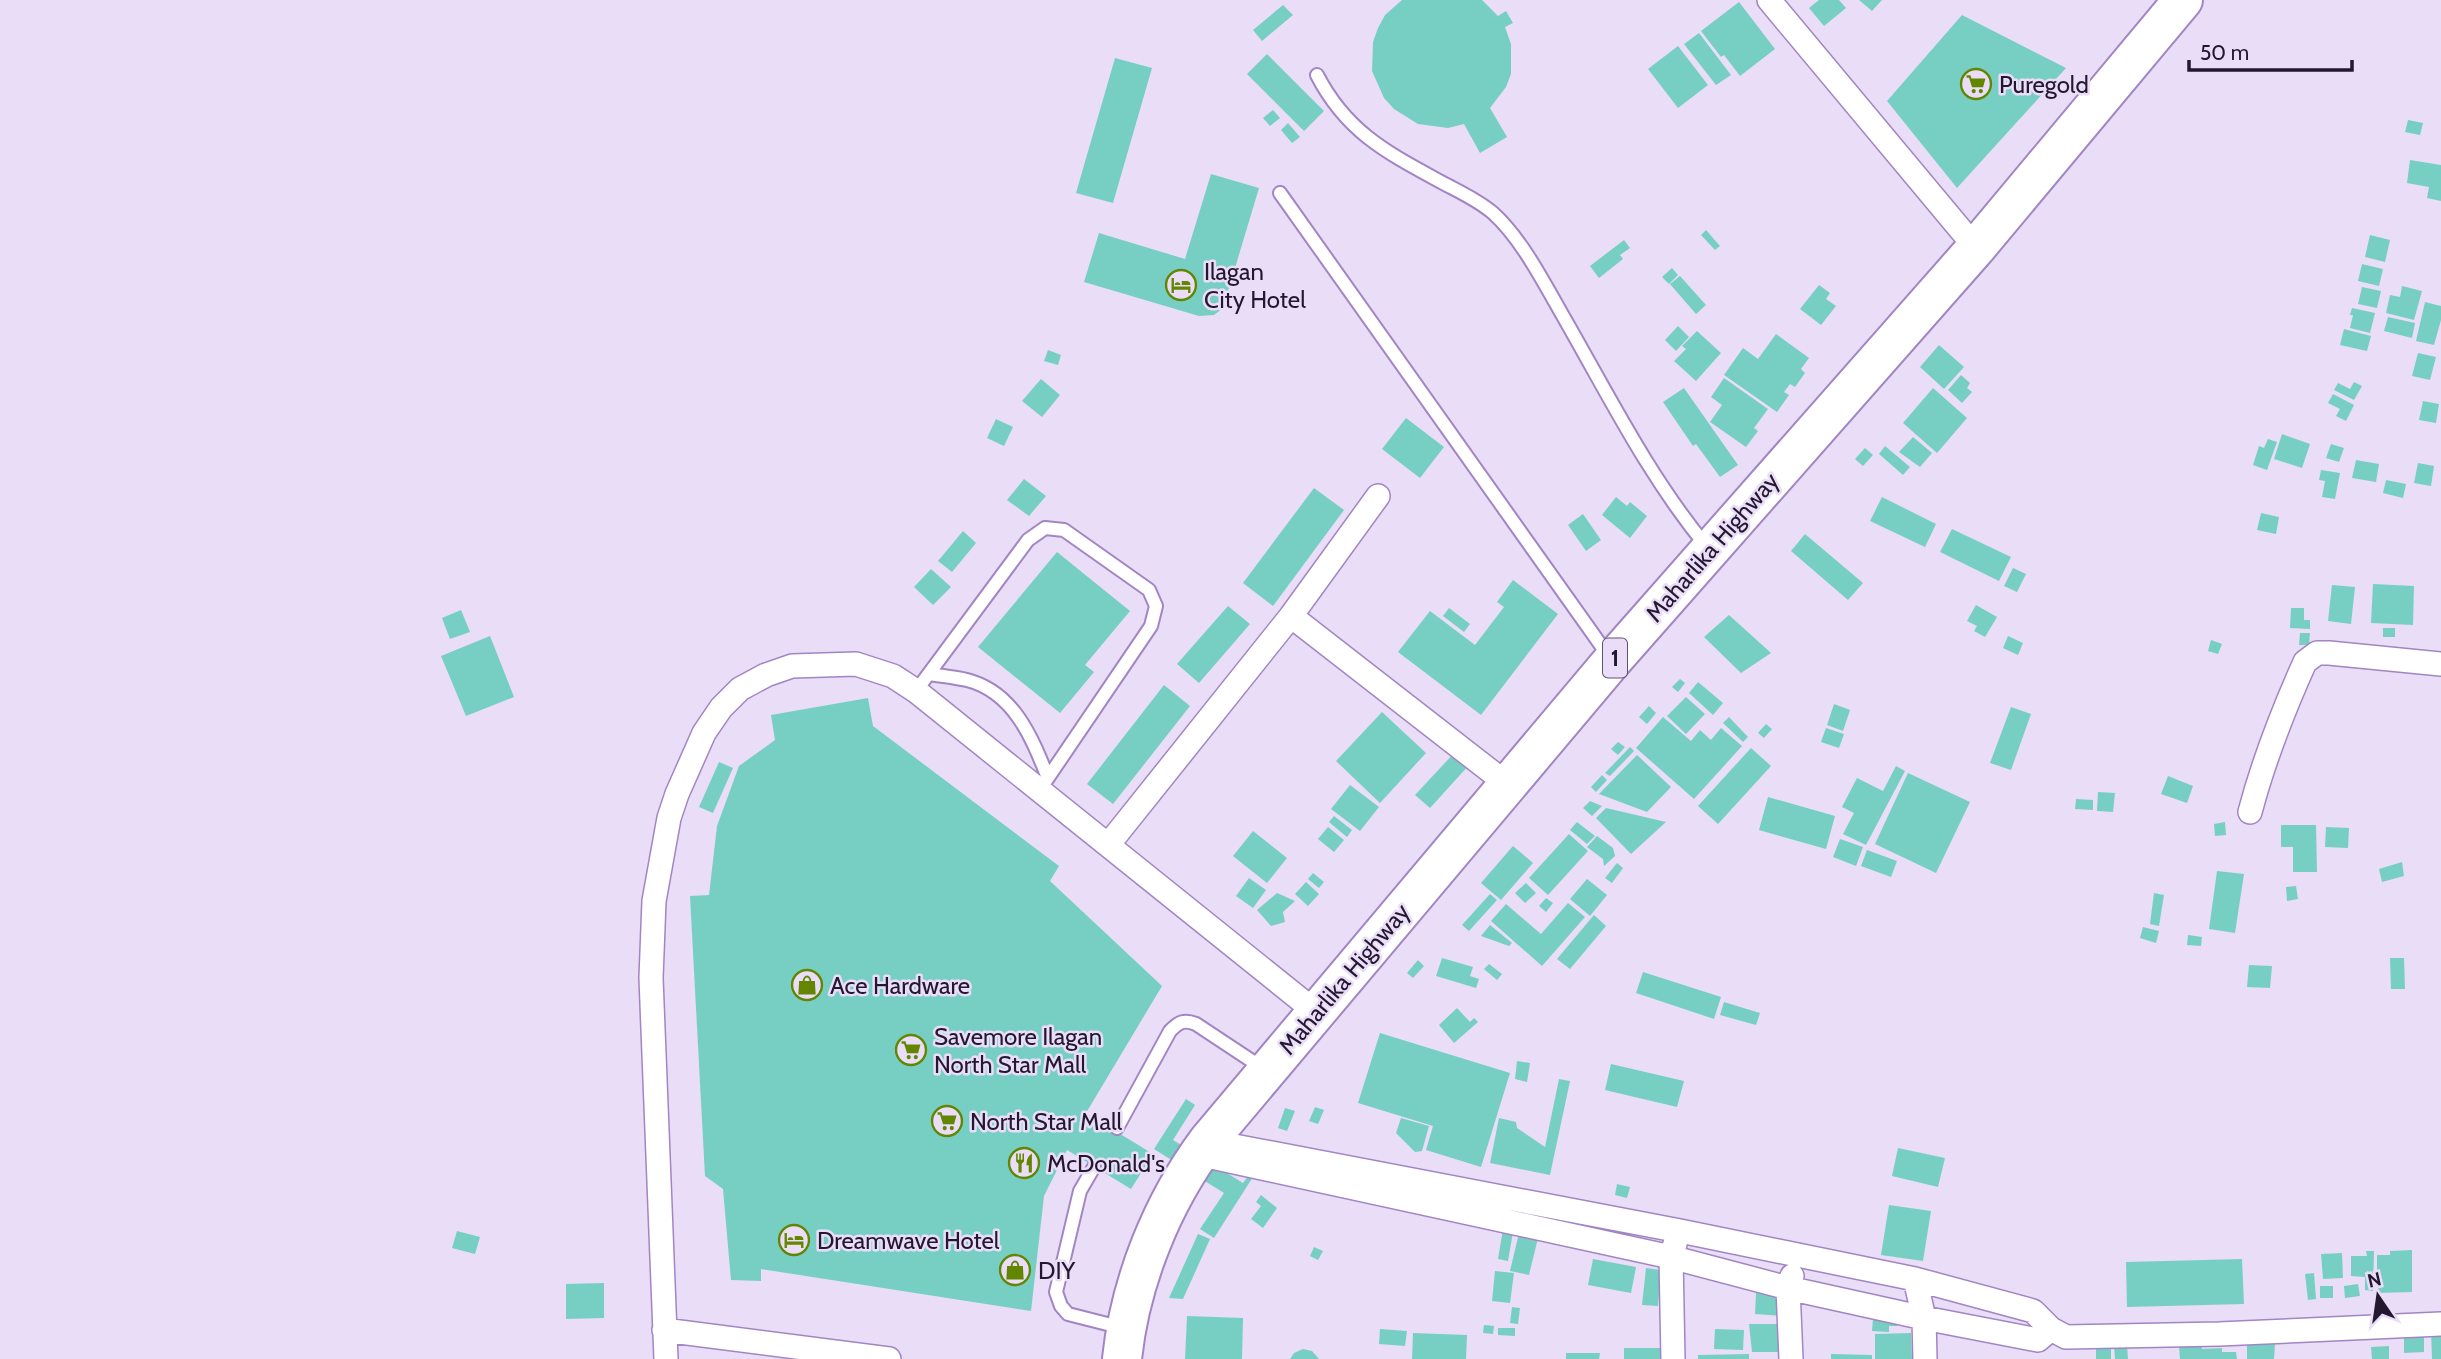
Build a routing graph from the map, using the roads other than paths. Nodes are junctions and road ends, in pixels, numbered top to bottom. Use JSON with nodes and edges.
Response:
{"nodes":[{"id":1,"x":1769,"y":0,"type":"edge"},
{"id":2,"x":2183,"y":0,"type":"edge"},
{"id":3,"x":2154,"y":17,"type":"edge"},
{"id":4,"x":1317,"y":75,"type":"dead end"},
{"id":5,"x":1280,"y":193,"type":"dead end"},
{"id":6,"x":1976,"y":248,"type":"junction"},
{"id":7,"x":1378,"y":496,"type":"dead end"},
{"id":8,"x":1709,"y":549,"type":"junction"},
{"id":9,"x":1291,"y":616,"type":"junction"},
{"id":10,"x":1612,"y":661,"type":"junction"},
{"id":11,"x":2441,"y":664,"type":"edge"},
{"id":12,"x":923,"y":683,"type":"junction"},
{"id":13,"x":1044,"y":784,"type":"junction"},
{"id":14,"x":1507,"y":784,"type":"junction"},
{"id":15,"x":2250,"y":812,"type":"dead end"},
{"id":16,"x":1108,"y":845,"type":"junction"},
{"id":17,"x":1317,"y":1013,"type":"junction"},
{"id":18,"x":1267,"y":1071,"type":"junction"},
{"id":19,"x":1117,"y":1128,"type":"dead end"},
{"id":20,"x":1203,"y":1148,"type":"junction"},
{"id":21,"x":1094,"y":1167,"type":"dead end"},
{"id":22,"x":1680,"y":1231,"type":"junction"},
{"id":23,"x":1799,"y":1257,"type":"junction"},
{"id":24,"x":1671,"y":1258,"type":"junction"},
{"id":25,"x":1915,"y":1279,"type":"junction"},
{"id":26,"x":1788,"y":1288,"type":"junction"},
{"id":27,"x":1924,"y":1318,"type":"junction"},
{"id":28,"x":2441,"y":1324,"type":"edge"},
{"id":29,"x":664,"y":1329,"type":"junction"},
{"id":30,"x":2043,"y":1342,"type":"edge"},
{"id":31,"x":1124,"y":1344,"type":"edge"},
{"id":32,"x":666,"y":1359,"type":"edge"},
{"id":33,"x":889,"y":1359,"type":"edge"},
{"id":34,"x":1673,"y":1359,"type":"edge"},
{"id":35,"x":1791,"y":1359,"type":"edge"},
{"id":36,"x":1924,"y":1359,"type":"edge"}],
"edges":[{"from":1,"to":6,"type":"street"},
{"from":2,"to":3,"type":"highway","name":"Maharlika Highway","number":"1"},
{"from":3,"to":6,"type":"highway","name":"Maharlika Highway","number":"1"},
{"from":4,"to":8,"type":"lane"},
{"from":5,"to":10,"type":"lane"},
{"from":6,"to":8,"type":"highway","name":"Maharlika Highway","number":"1"},
{"from":7,"to":9,"type":"street"},
{"from":8,"to":10,"type":"highway","name":"Maharlika Highway","number":"1"},
{"from":9,"to":14,"type":"street"},
{"from":9,"to":16,"type":"street"},
{"from":10,"to":14,"type":"highway","name":"Maharlika Highway","number":"1"},
{"from":11,"to":15,"type":"street"},
{"from":12,"to":13,"type":"street"},
{"from":12,"to":13,"type":"lane"},
{"from":12,"to":13,"type":"lane"},
{"from":12,"to":29,"type":"street"},
{"from":13,"to":16,"type":"street"},
{"from":14,"to":17,"type":"highway","name":"Maharlika Highway","number":"1"},
{"from":16,"to":17,"type":"street"},
{"from":17,"to":18,"type":"highway","name":"Maharlika Highway","number":"1"},
{"from":18,"to":19,"type":"lane"},
{"from":18,"to":20,"type":"highway","name":"Maharlika Highway","number":"1"},
{"from":20,"to":22,"type":"street"},
{"from":20,"to":24,"type":"street"},
{"from":20,"to":31,"type":"highway","name":"Maharlika Highway","number":"1"},
{"from":21,"to":31,"type":"lane"},
{"from":22,"to":23,"type":"street"},
{"from":22,"to":24,"type":"street"},
{"from":23,"to":25,"type":"street"},
{"from":23,"to":26,"type":"street"},
{"from":24,"to":26,"type":"street"},
{"from":24,"to":34,"type":"street"},
{"from":25,"to":27,"type":"street"},
{"from":25,"to":30,"type":"street"},
{"from":26,"to":27,"type":"street"},
{"from":26,"to":35,"type":"street"},
{"from":27,"to":30,"type":"street"},
{"from":27,"to":36,"type":"street"},
{"from":28,"to":30,"type":"street"},
{"from":29,"to":32,"type":"street"},
{"from":29,"to":33,"type":"street"}]}
